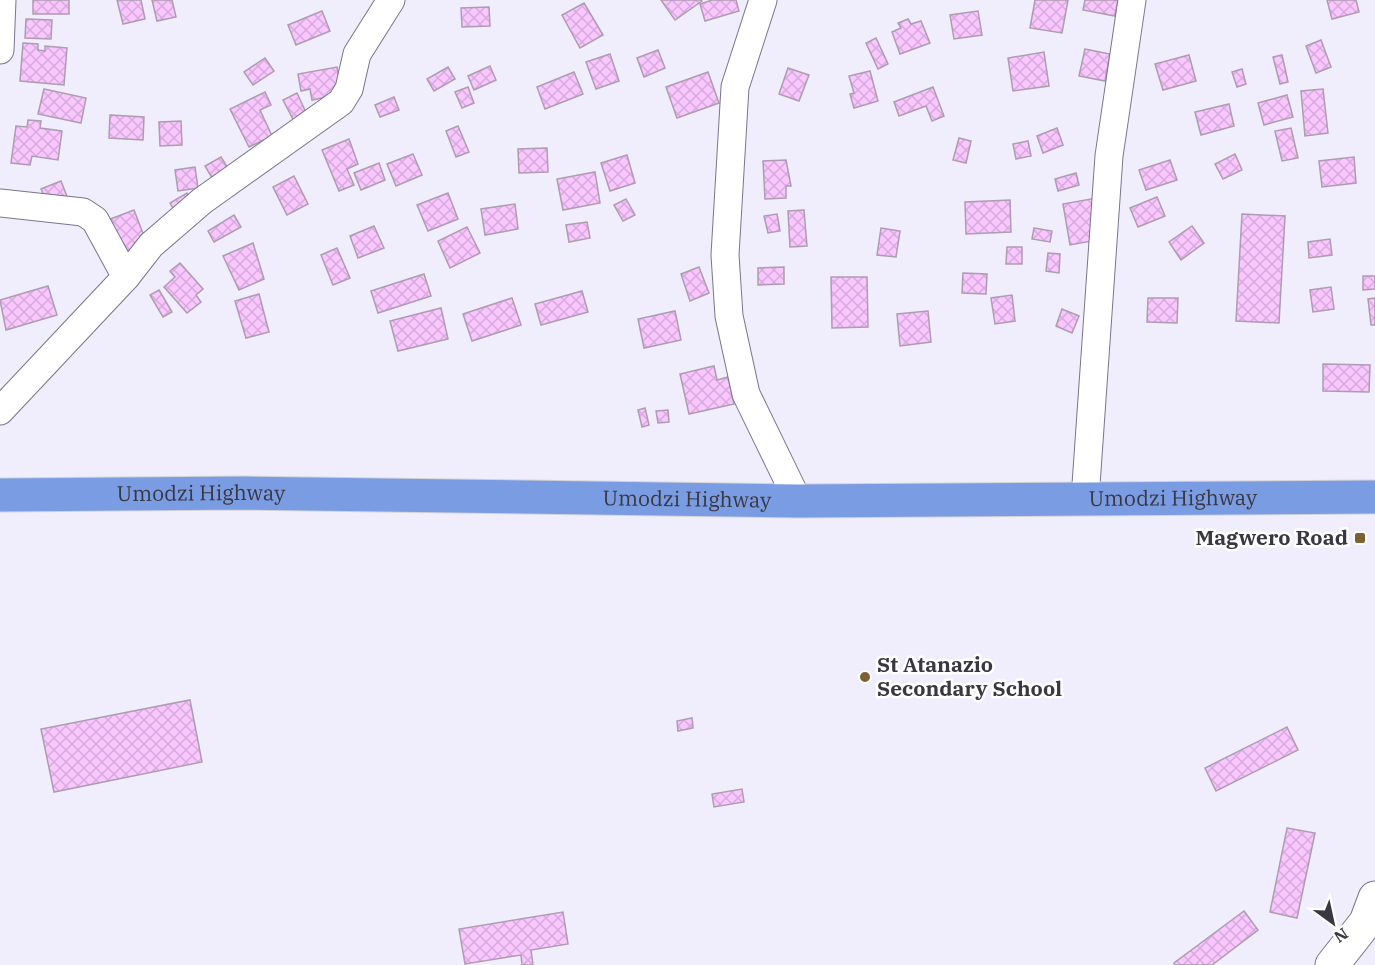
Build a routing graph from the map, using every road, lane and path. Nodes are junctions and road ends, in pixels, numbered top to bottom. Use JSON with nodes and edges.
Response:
{"nodes":[{"id":1,"x":2,"y":0,"type":"edge"},
{"id":2,"x":391,"y":0,"type":"edge"},
{"id":3,"x":764,"y":0,"type":"edge"},
{"id":4,"x":1132,"y":0,"type":"edge"},
{"id":5,"x":0,"y":50,"type":"edge"},
{"id":6,"x":0,"y":203,"type":"edge"},
{"id":7,"x":126,"y":277,"type":"junction"},
{"id":8,"x":0,"y":411,"type":"edge"},
{"id":9,"x":0,"y":495,"type":"edge"},
{"id":10,"x":1375,"y":497,"type":"edge"},
{"id":11,"x":1085,"y":499,"type":"junction"},
{"id":12,"x":798,"y":501,"type":"junction"},
{"id":13,"x":1375,"y":898,"type":"edge"},
{"id":14,"x":1332,"y":965,"type":"edge"}],
"edges":[{"from":1,"to":5,"type":"street"},
{"from":2,"to":7,"type":"street"},
{"from":3,"to":12,"type":"street"},
{"from":4,"to":11,"type":"street"},
{"from":6,"to":7,"type":"street"},
{"from":7,"to":8,"type":"street"},
{"from":9,"to":12,"type":"highway","name":"Umodzi Highway"},
{"from":10,"to":11,"type":"highway","name":"Umodzi Highway"},
{"from":11,"to":12,"type":"highway","name":"Umodzi Highway"},
{"from":13,"to":14,"type":"street"}]}
